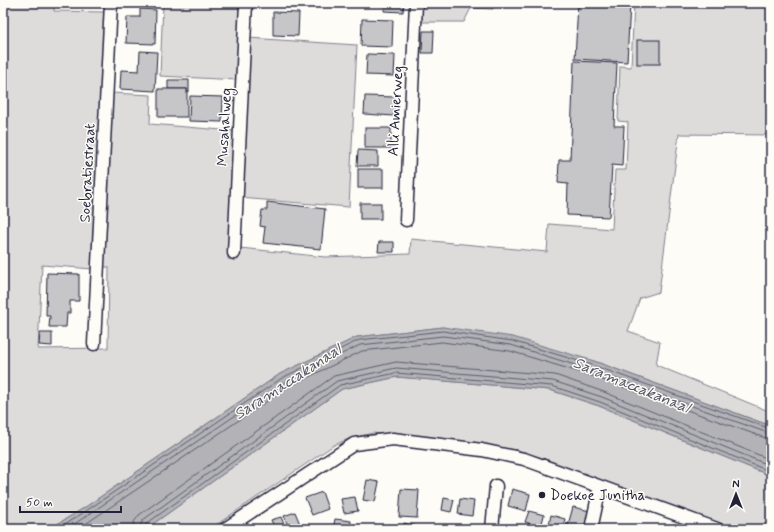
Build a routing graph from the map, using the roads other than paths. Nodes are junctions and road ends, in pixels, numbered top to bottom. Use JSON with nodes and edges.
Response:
{"nodes":[{"id":1,"x":111,"y":3,"type":"edge"},
{"id":2,"x":246,"y":3,"type":"edge"},
{"id":3,"x":416,"y":3,"type":"edge"},
{"id":4,"x":406,"y":220,"type":"dead end"},
{"id":5,"x":234,"y":253,"type":"dead end"},
{"id":6,"x":94,"y":344,"type":"dead end"},
{"id":7,"x":496,"y":486,"type":"dead end"},
{"id":8,"x":600,"y":487,"type":"junction"},
{"id":9,"x":225,"y":529,"type":"edge"},
{"id":10,"x":492,"y":529,"type":"edge"},
{"id":11,"x":591,"y":529,"type":"edge"},
{"id":12,"x":717,"y":529,"type":"edge"}],
"edges":[{"from":1,"to":6,"type":"street","name":"Soebratiestraat"},
{"from":2,"to":5,"type":"street","name":"Musahalweg"},
{"from":3,"to":4,"type":"street","name":"Alli Amierweg"},
{"from":7,"to":10,"type":"street"},
{"from":8,"to":9,"type":"street"},
{"from":8,"to":11,"type":"street"},
{"from":8,"to":12,"type":"street"}]}
